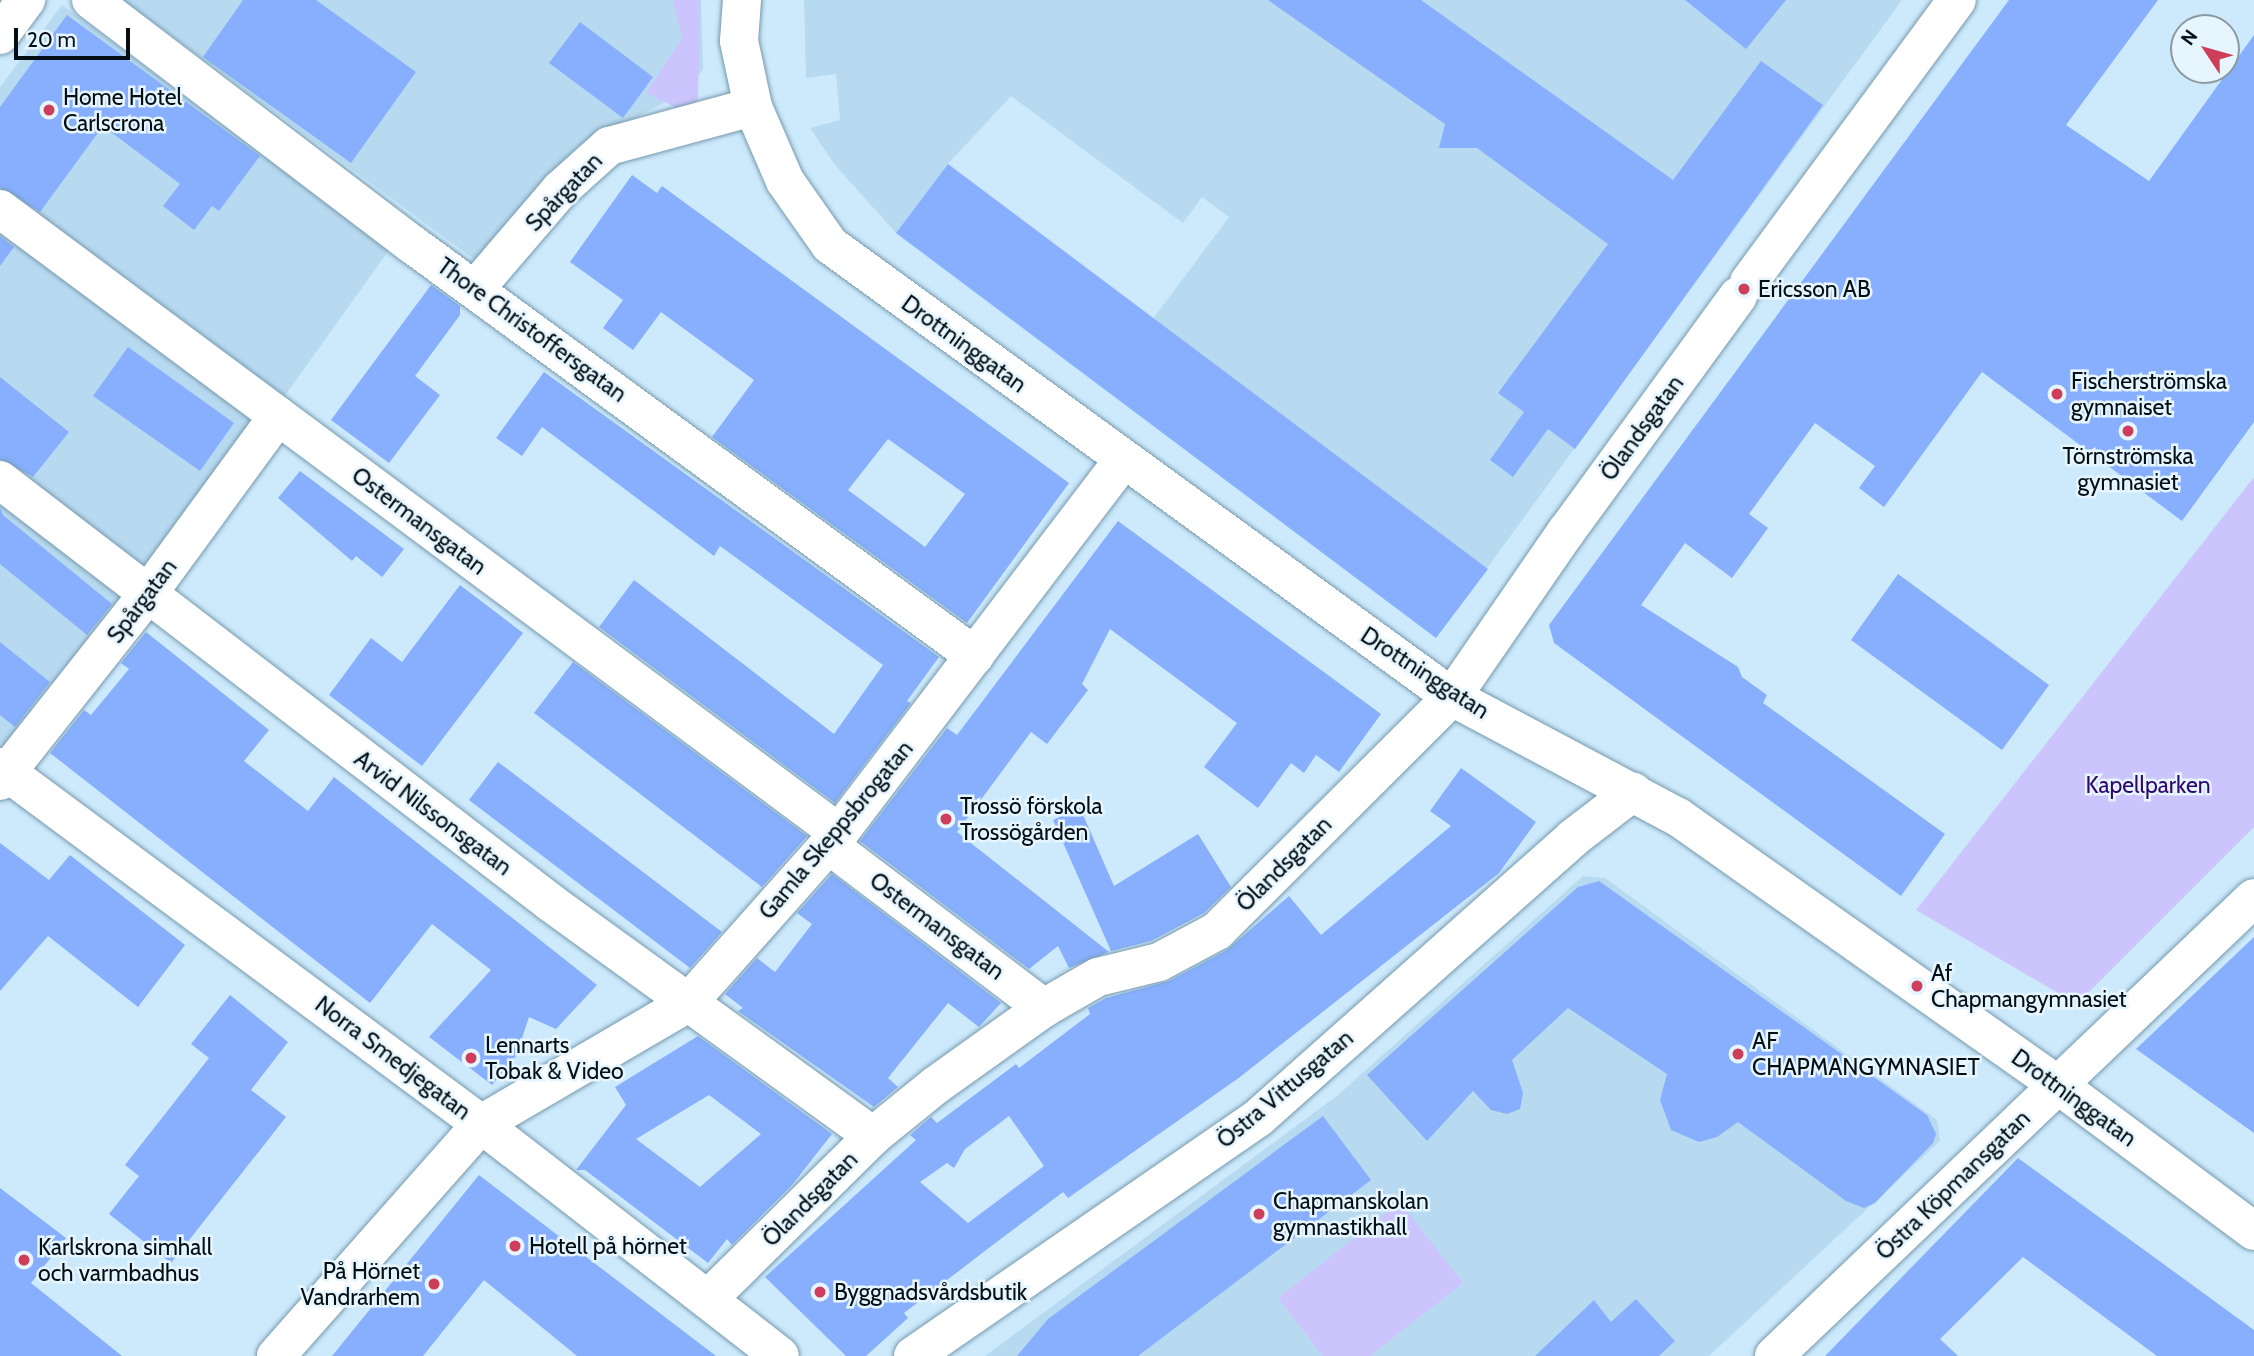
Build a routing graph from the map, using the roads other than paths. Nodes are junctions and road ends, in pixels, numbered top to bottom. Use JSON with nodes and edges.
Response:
{"nodes":[{"id":1,"x":26,"y":0,"type":"edge"},
{"id":2,"x":91,"y":0,"type":"edge"},
{"id":3,"x":742,"y":0,"type":"edge"},
{"id":4,"x":1956,"y":0,"type":"edge"},
{"id":5,"x":0,"y":35,"type":"edge"},
{"id":6,"x":752,"y":107,"type":"junction"},
{"id":7,"x":0,"y":209,"type":"edge"},
{"id":8,"x":477,"y":288,"type":"junction"},
{"id":9,"x":278,"y":416,"type":"junction"},
{"id":10,"x":1123,"y":460,"type":"junction"},
{"id":11,"x":0,"y":480,"type":"edge"},
{"id":12,"x":147,"y":595,"type":"junction"},
{"id":13,"x":975,"y":656,"type":"junction"},
{"id":14,"x":1452,"y":697,"type":"junction"},
{"id":15,"x":2,"y":773,"type":"edge"},
{"id":16,"x":1633,"y":792,"type":"junction"},
{"id":17,"x":834,"y":839,"type":"junction"},
{"id":18,"x":2254,"y":898,"type":"edge"},
{"id":19,"x":688,"y":1003,"type":"junction"},
{"id":20,"x":1044,"y":1008,"type":"junction"},
{"id":21,"x":2058,"y":1086,"type":"junction"},
{"id":22,"x":481,"y":1124,"type":"junction"},
{"id":23,"x":873,"y":1136,"type":"junction"},
{"id":24,"x":2254,"y":1231,"type":"edge"},
{"id":25,"x":709,"y":1298,"type":"junction"},
{"id":26,"x":276,"y":1356,"type":"edge"},
{"id":27,"x":780,"y":1356,"type":"edge"},
{"id":28,"x":913,"y":1356,"type":"edge"},
{"id":29,"x":1774,"y":1356,"type":"edge"}],
"edges":[{"from":1,"to":5,"type":"street"},
{"from":2,"to":8,"type":"street","name":"Thore Christoffersgatan"},
{"from":3,"to":6,"type":"street","name":"Drottninggatan"},
{"from":4,"to":14,"type":"street","name":"Ölandsgatan"},
{"from":6,"to":8,"type":"street","name":"Spårgatan"},
{"from":6,"to":10,"type":"street","name":"Drottninggatan"},
{"from":7,"to":9,"type":"street","name":"Ostermansgatan"},
{"from":8,"to":13,"type":"street","name":"Thore Christoffersgatan"},
{"from":9,"to":12,"type":"street","name":"Spårgatan"},
{"from":9,"to":17,"type":"street","name":"Ostermansgatan"},
{"from":10,"to":13,"type":"street","name":"Gamla Skeppsbrogatan"},
{"from":10,"to":14,"type":"street","name":"Drottninggatan"},
{"from":11,"to":12,"type":"street","name":"Arvid Nilssonsgatan"},
{"from":12,"to":15,"type":"street","name":"Spårgatan"},
{"from":12,"to":19,"type":"street","name":"Arvid Nilssonsgatan"},
{"from":13,"to":17,"type":"street","name":"Gamla Skeppsbrogatan"},
{"from":14,"to":16,"type":"street","name":"Drottninggatan"},
{"from":14,"to":20,"type":"street","name":"Ölandsgatan"},
{"from":15,"to":22,"type":"street","name":"Norra Smedjegatan"},
{"from":16,"to":21,"type":"street","name":"Drottninggatan"},
{"from":16,"to":28,"type":"street","name":"Östra Vittusgatan"},
{"from":17,"to":19,"type":"street","name":"Gamla Skeppsbrogatan"},
{"from":17,"to":20,"type":"street","name":"Ostermansgatan"},
{"from":18,"to":21,"type":"street","name":"Östra Köpmansgatan"},
{"from":19,"to":22,"type":"street","name":"Gamla Skeppsbrogatan"},
{"from":19,"to":23,"type":"street","name":"Arvid Nilssonsgatan"},
{"from":20,"to":23,"type":"street","name":"Ölandsgatan"},
{"from":21,"to":24,"type":"street","name":"Drottninggatan"},
{"from":21,"to":29,"type":"street","name":"Östra Köpmansgatan"},
{"from":22,"to":25,"type":"street","name":"Norra Smedjegatan"},
{"from":22,"to":26,"type":"street","name":"Gamla Skeppsbrogatan"},
{"from":23,"to":25,"type":"street","name":"Ölandsgatan"},
{"from":25,"to":27,"type":"street","name":"Norra Smedjegatan"}]}
